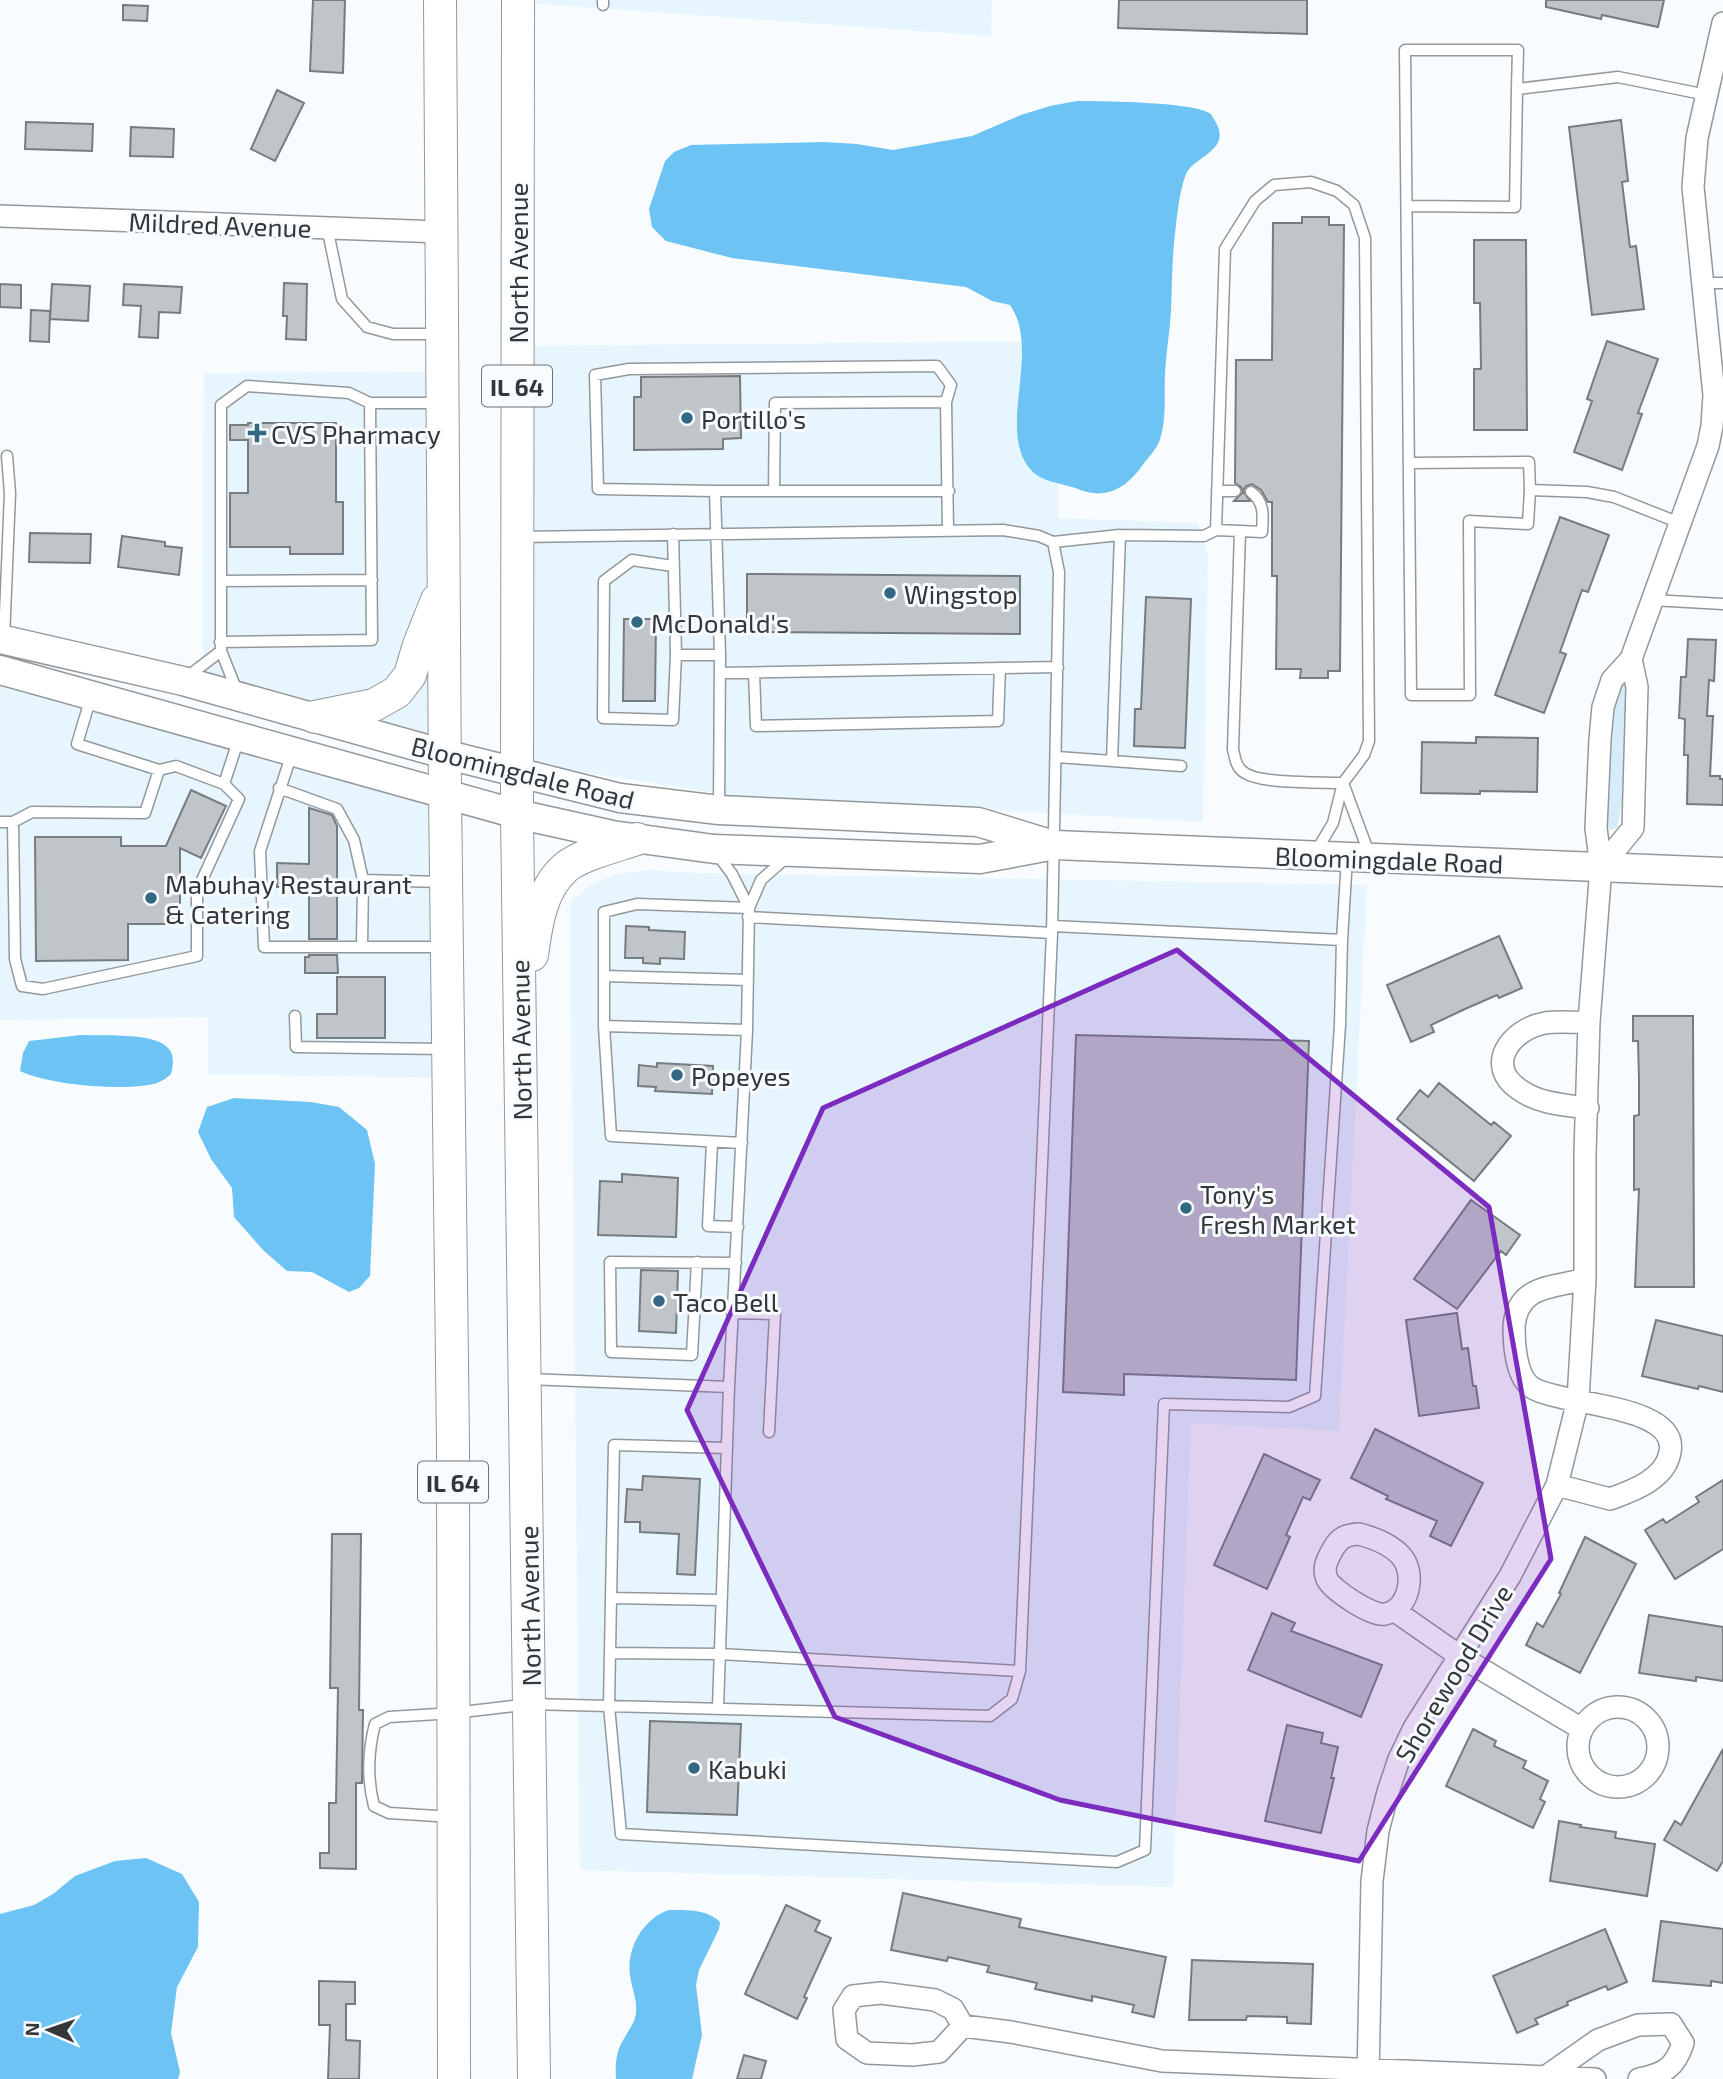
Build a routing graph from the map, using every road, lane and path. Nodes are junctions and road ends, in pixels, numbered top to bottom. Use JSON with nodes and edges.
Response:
{"nodes":[{"id":1,"x":440,"y":0,"type":"edge"},
{"id":2,"x":518,"y":0,"type":"edge"},
{"id":3,"x":1723,"y":23,"type":"edge"},
{"id":4,"x":1517,"y":89,"type":"junction"},
{"id":5,"x":1707,"y":95,"type":"junction"},
{"id":6,"x":1407,"y":206,"type":"junction"},
{"id":7,"x":0,"y":216,"type":"edge"},
{"id":8,"x":327,"y":227,"type":"junction"},
{"id":9,"x":441,"y":232,"type":"junction"},
{"id":10,"x":1713,"y":283,"type":"edge"},
{"id":11,"x":441,"y":334,"type":"junction"},
{"id":12,"x":946,"y":402,"type":"junction"},
{"id":13,"x":370,"y":403,"type":"junction"},
{"id":14,"x":442,"y":403,"type":"junction"},
{"id":15,"x":7,"y":456,"type":"dead end"},
{"id":16,"x":1409,"y":463,"type":"junction"},
{"id":17,"x":1530,"y":490,"type":"junction"},
{"id":18,"x":715,"y":491,"type":"junction"},
{"id":19,"x":774,"y":491,"type":"junction"},
{"id":20,"x":949,"y":491,"type":"junction"},
{"id":21,"x":1217,"y":491,"type":"junction"},
{"id":22,"x":1235,"y":491,"type":"dead end"},
{"id":23,"x":1251,"y":492,"type":"dead end"},
{"id":24,"x":1681,"y":523,"type":"junction"},
{"id":25,"x":948,"y":530,"type":"junction"},
{"id":26,"x":1216,"y":530,"type":"junction"},
{"id":27,"x":1240,"y":531,"type":"junction"},
{"id":28,"x":673,"y":534,"type":"junction"},
{"id":29,"x":717,"y":534,"type":"junction"},
{"id":30,"x":1120,"y":535,"type":"junction"},
{"id":31,"x":516,"y":537,"type":"junction"},
{"id":32,"x":1054,"y":542,"type":"junction"},
{"id":33,"x":673,"y":566,"type":"junction"},
{"id":34,"x":372,"y":580,"type":"junction"},
{"id":35,"x":221,"y":581,"type":"junction"},
{"id":36,"x":443,"y":585,"type":"junction"},
{"id":37,"x":1653,"y":600,"type":"junction"},
{"id":38,"x":1723,"y":604,"type":"edge"},
{"id":39,"x":2,"y":639,"type":"edge"},
{"id":40,"x":220,"y":646,"type":"junction"},
{"id":41,"x":676,"y":655,"type":"junction"},
{"id":42,"x":720,"y":655,"type":"junction"},
{"id":43,"x":1631,"y":659,"type":"junction"},
{"id":44,"x":1058,"y":667,"type":"junction"},
{"id":45,"x":1000,"y":668,"type":"junction"},
{"id":46,"x":0,"y":670,"type":"edge"},
{"id":47,"x":720,"y":673,"type":"junction"},
{"id":48,"x":754,"y":673,"type":"junction"},
{"id":49,"x":183,"y":681,"type":"junction"},
{"id":50,"x":92,"y":695,"type":"junction"},
{"id":51,"x":240,"y":697,"type":"junction"},
{"id":52,"x":315,"y":717,"type":"junction"},
{"id":53,"x":240,"y":736,"type":"junction"},
{"id":54,"x":293,"y":750,"type":"junction"},
{"id":55,"x":444,"y":754,"type":"junction"},
{"id":56,"x":1057,"y":757,"type":"junction"},
{"id":57,"x":1112,"y":761,"type":"junction"},
{"id":58,"x":1181,"y":766,"type":"dead end"},
{"id":59,"x":159,"y":770,"type":"junction"},
{"id":60,"x":517,"y":772,"type":"junction"},
{"id":61,"x":224,"y":783,"type":"junction"},
{"id":62,"x":1343,"y":783,"type":"junction"},
{"id":63,"x":279,"y":788,"type":"junction"},
{"id":64,"x":445,"y":792,"type":"junction"},
{"id":65,"x":719,"y":810,"type":"junction"},
{"id":66,"x":517,"y":814,"type":"junction"},
{"id":67,"x":0,"y":822,"type":"edge"},
{"id":68,"x":13,"y":822,"type":"junction"},
{"id":69,"x":637,"y":839,"type":"junction"},
{"id":70,"x":1055,"y":845,"type":"junction"},
{"id":71,"x":714,"y":849,"type":"junction"},
{"id":72,"x":792,"y":852,"type":"junction"},
{"id":73,"x":1313,"y":856,"type":"junction"},
{"id":74,"x":1359,"y":858,"type":"junction"},
{"id":75,"x":1601,"y":867,"type":"junction"},
{"id":76,"x":1723,"y":872,"type":"edge"},
{"id":77,"x":363,"y":880,"type":"junction"},
{"id":78,"x":446,"y":882,"type":"junction"},
{"id":79,"x":748,"y":913,"type":"junction"},
{"id":80,"x":1052,"y":929,"type":"junction"},
{"id":81,"x":1342,"y":940,"type":"junction"},
{"id":82,"x":362,"y":947,"type":"junction"},
{"id":83,"x":447,"y":947,"type":"junction"},
{"id":84,"x":604,"y":975,"type":"junction"},
{"id":85,"x":748,"y":980,"type":"junction"},
{"id":86,"x":295,"y":1016,"type":"dead end"},
{"id":87,"x":1589,"y":1023,"type":"junction"},
{"id":88,"x":604,"y":1026,"type":"junction"},
{"id":89,"x":520,"y":1029,"type":"junction"},
{"id":90,"x":747,"y":1030,"type":"junction"},
{"id":91,"x":448,"y":1049,"type":"junction"},
{"id":92,"x":1588,"y":1108,"type":"junction"},
{"id":93,"x":712,"y":1142,"type":"junction"},
{"id":94,"x":742,"y":1143,"type":"junction"},
{"id":95,"x":738,"y":1227,"type":"junction"},
{"id":96,"x":697,"y":1262,"type":"junction"},
{"id":97,"x":736,"y":1263,"type":"junction"},
{"id":98,"x":1585,"y":1279,"type":"junction"},
{"id":99,"x":732,"y":1313,"type":"junction"},
{"id":100,"x":525,"y":1379,"type":"junction"},
{"id":101,"x":729,"y":1387,"type":"junction"},
{"id":102,"x":1578,"y":1400,"type":"junction"},
{"id":103,"x":769,"y":1432,"type":"dead end"},
{"id":104,"x":727,"y":1448,"type":"junction"},
{"id":105,"x":1557,"y":1485,"type":"junction"},
{"id":106,"x":611,"y":1598,"type":"junction"},
{"id":107,"x":721,"y":1600,"type":"junction"},
{"id":108,"x":1395,"y":1611,"type":"dead end"},
{"id":109,"x":610,"y":1653,"type":"junction"},
{"id":110,"x":719,"y":1654,"type":"junction"},
{"id":111,"x":1461,"y":1657,"type":"junction"},
{"id":112,"x":1020,"y":1671,"type":"junction"},
{"id":113,"x":530,"y":1704,"type":"junction"},
{"id":114,"x":609,"y":1706,"type":"junction"},
{"id":115,"x":718,"y":1708,"type":"junction"},
{"id":116,"x":454,"y":1713,"type":"junction"},
{"id":117,"x":1582,"y":1728,"type":"dead end"},
{"id":118,"x":454,"y":1818,"type":"junction"},
{"id":119,"x":962,"y":2026,"type":"junction"},
{"id":120,"x":1368,"y":2074,"type":"edge"},
{"id":121,"x":1548,"y":2076,"type":"junction"},
{"id":122,"x":454,"y":2079,"type":"edge"},
{"id":123,"x":534,"y":2079,"type":"edge"},
{"id":124,"x":1595,"y":2079,"type":"edge"},
{"id":125,"x":1639,"y":2079,"type":"edge"}],
"edges":[{"from":1,"to":9,"type":"main road","number":"IL 64"},
{"from":2,"to":31,"type":"main road","name":"North Avenue","number":"IL 64"},
{"from":3,"to":5,"type":"street","name":"Shorewood Drive"},
{"from":4,"to":5,"type":"lane"},
{"from":4,"to":6,"type":"lane"},
{"from":4,"to":6,"type":"lane"},
{"from":5,"to":10,"type":"street","name":"Shorewood Drive"},
{"from":6,"to":16,"type":"lane"},
{"from":7,"to":8,"type":"street","name":"Mildred Avenue"},
{"from":8,"to":9,"type":"street","name":"Mildred Avenue"},
{"from":8,"to":11,"type":"lane"},
{"from":9,"to":11,"type":"main road","number":"IL 64"},
{"from":10,"to":24,"type":"street","name":"Shorewood Drive"},
{"from":11,"to":14,"type":"main road","number":"IL 64"},
{"from":12,"to":18,"type":"lane"},
{"from":12,"to":19,"type":"lane"},
{"from":12,"to":20,"type":"lane"},
{"from":13,"to":14,"type":"lane"},
{"from":13,"to":34,"type":"lane"},
{"from":13,"to":35,"type":"lane"},
{"from":14,"to":36,"type":"main road","number":"IL 64"},
{"from":15,"to":39,"type":"lane"},
{"from":16,"to":17,"type":"lane"},
{"from":16,"to":17,"type":"lane"},
{"from":17,"to":24,"type":"lane"},
{"from":18,"to":19,"type":"lane"},
{"from":18,"to":29,"type":"lane"},
{"from":19,"to":20,"type":"lane"},
{"from":20,"to":25,"type":"lane"},
{"from":21,"to":22,"type":"lane"},
{"from":21,"to":26,"type":"lane"},
{"from":21,"to":62,"type":"lane"},
{"from":23,"to":27,"type":"lane"},
{"from":24,"to":37,"type":"street","name":"Shorewood Drive"},
{"from":25,"to":29,"type":"lane"},
{"from":25,"to":32,"type":"lane"},
{"from":26,"to":27,"type":"lane"},
{"from":26,"to":30,"type":"lane"},
{"from":27,"to":62,"type":"lane"},
{"from":28,"to":29,"type":"lane"},
{"from":28,"to":31,"type":"lane"},
{"from":28,"to":33,"type":"lane"},
{"from":29,"to":42,"type":"lane"},
{"from":30,"to":32,"type":"lane"},
{"from":30,"to":57,"type":"lane"},
{"from":31,"to":60,"type":"main road","name":"North Avenue","number":"IL 64"},
{"from":32,"to":44,"type":"lane"},
{"from":33,"to":41,"type":"lane"},
{"from":33,"to":41,"type":"lane"},
{"from":34,"to":35,"type":"lane"},
{"from":34,"to":40,"type":"lane"},
{"from":35,"to":40,"type":"lane"},
{"from":36,"to":52,"type":"main road"},
{"from":36,"to":55,"type":"main road","number":"IL 64"},
{"from":37,"to":38,"type":"lane"},
{"from":37,"to":43,"type":"street","name":"Shorewood Drive"},
{"from":39,"to":49,"type":"street","name":"Bloomingdale Road"},
{"from":40,"to":49,"type":"lane"},
{"from":40,"to":51,"type":"lane"},
{"from":41,"to":42,"type":"lane"},
{"from":42,"to":47,"type":"lane"},
{"from":43,"to":75,"type":"street","name":"Shorewood Drive"},
{"from":43,"to":75,"type":"street"},
{"from":44,"to":45,"type":"lane"},
{"from":44,"to":56,"type":"lane"},
{"from":45,"to":48,"type":"lane"},
{"from":45,"to":48,"type":"lane"},
{"from":46,"to":50,"type":"street","name":"Bloomingdale Road"},
{"from":47,"to":48,"type":"lane"},
{"from":47,"to":65,"type":"lane"},
{"from":49,"to":51,"type":"street","name":"Bloomingdale Road"},
{"from":50,"to":53,"type":"street","name":"Bloomingdale Road"},
{"from":50,"to":59,"type":"lane"},
{"from":51,"to":52,"type":"street","name":"Bloomingdale Road"},
{"from":52,"to":55,"type":"street","name":"Bloomingdale Road"},
{"from":53,"to":54,"type":"street","name":"Bloomingdale Road"},
{"from":53,"to":61,"type":"lane"},
{"from":54,"to":63,"type":"lane"},
{"from":54,"to":64,"type":"street","name":"Bloomingdale Road"},
{"from":55,"to":60,"type":"street","name":"Bloomingdale Road"},
{"from":55,"to":64,"type":"main road","number":"IL 64"},
{"from":56,"to":57,"type":"lane"},
{"from":56,"to":70,"type":"lane"},
{"from":57,"to":58,"type":"lane"},
{"from":59,"to":61,"type":"lane"},
{"from":59,"to":68,"type":"lane"},
{"from":60,"to":65,"type":"street","name":"Bloomingdale Road"},
{"from":60,"to":66,"type":"main road","name":"North Avenue","number":"IL 64"},
{"from":61,"to":68,"type":"lane"},
{"from":62,"to":73,"type":"lane"},
{"from":62,"to":74,"type":"lane"},
{"from":63,"to":77,"type":"lane"},
{"from":63,"to":82,"type":"lane"},
{"from":64,"to":66,"type":"street","name":"Bloomingdale Road"},
{"from":64,"to":78,"type":"main road","number":"IL 64"},
{"from":65,"to":70,"type":"street","name":"Bloomingdale Road"},
{"from":66,"to":69,"type":"street","name":"Bloomingdale Road"},
{"from":66,"to":89,"type":"main road","name":"North Avenue","number":"IL 64"},
{"from":67,"to":68,"type":"lane"},
{"from":69,"to":71,"type":"street","name":"Bloomingdale Road"},
{"from":69,"to":89,"type":"main road"},
{"from":70,"to":72,"type":"street","name":"Bloomingdale Road"},
{"from":70,"to":73,"type":"street","name":"Bloomingdale Road"},
{"from":70,"to":80,"type":"lane"},
{"from":71,"to":72,"type":"street","name":"Bloomingdale Road"},
{"from":71,"to":79,"type":"lane"},
{"from":72,"to":79,"type":"lane"},
{"from":73,"to":74,"type":"street","name":"Bloomingdale Road"},
{"from":74,"to":75,"type":"street","name":"Bloomingdale Road"},
{"from":74,"to":81,"type":"lane"},
{"from":75,"to":76,"type":"street","name":"Bloomingdale Road"},
{"from":75,"to":87,"type":"street","name":"Shorewood Drive"},
{"from":77,"to":78,"type":"lane"},
{"from":77,"to":82,"type":"lane"},
{"from":78,"to":83,"type":"main road","number":"IL 64"},
{"from":79,"to":80,"type":"lane"},
{"from":79,"to":84,"type":"lane"},
{"from":79,"to":85,"type":"lane"},
{"from":80,"to":81,"type":"lane"},
{"from":80,"to":112,"type":"lane"},
{"from":81,"to":114,"type":"lane"},
{"from":82,"to":83,"type":"lane"},
{"from":83,"to":91,"type":"main road","number":"IL 64"},
{"from":84,"to":85,"type":"lane"},
{"from":84,"to":88,"type":"lane"},
{"from":85,"to":90,"type":"lane"},
{"from":86,"to":91,"type":"lane"},
{"from":87,"to":92,"type":"street","name":"Shorewood Drive"},
{"from":87,"to":92,"type":"street"},
{"from":88,"to":90,"type":"lane"},
{"from":88,"to":93,"type":"lane"},
{"from":89,"to":100,"type":"main road","name":"North Avenue","number":"IL 64"},
{"from":90,"to":94,"type":"lane"},
{"from":91,"to":116,"type":"main road","number":"IL 64"},
{"from":92,"to":98,"type":"street","name":"Shorewood Drive"},
{"from":93,"to":94,"type":"lane"},
{"from":93,"to":95,"type":"lane"},
{"from":94,"to":95,"type":"lane"},
{"from":95,"to":97,"type":"lane"},
{"from":96,"to":96,"type":"lane"},
{"from":96,"to":97,"type":"lane"},
{"from":97,"to":99,"type":"lane"},
{"from":98,"to":102,"type":"street","name":"Shorewood Drive"},
{"from":98,"to":102,"type":"street"},
{"from":99,"to":101,"type":"lane"},
{"from":99,"to":103,"type":"lane"},
{"from":100,"to":101,"type":"lane"},
{"from":100,"to":113,"type":"main road","name":"North Avenue","number":"IL 64"},
{"from":101,"to":104,"type":"lane"},
{"from":102,"to":105,"type":"street","name":"Shorewood Drive"},
{"from":102,"to":105,"type":"street"},
{"from":104,"to":106,"type":"lane"},
{"from":104,"to":107,"type":"lane"},
{"from":105,"to":111,"type":"street","name":"Shorewood Drive"},
{"from":106,"to":107,"type":"lane"},
{"from":106,"to":109,"type":"lane"},
{"from":107,"to":110,"type":"lane"},
{"from":108,"to":111,"type":"street"},
{"from":109,"to":110,"type":"lane"},
{"from":109,"to":114,"type":"lane"},
{"from":110,"to":112,"type":"lane"},
{"from":110,"to":115,"type":"lane"},
{"from":111,"to":117,"type":"street"},
{"from":111,"to":120,"type":"street","name":"Shorewood Drive"},
{"from":112,"to":115,"type":"lane"},
{"from":113,"to":114,"type":"lane"},
{"from":113,"to":116,"type":"lane"},
{"from":113,"to":123,"type":"main road","name":"North Avenue","number":"IL 64"},
{"from":114,"to":115,"type":"lane"},
{"from":116,"to":118,"type":"main road","number":"IL 64"},
{"from":116,"to":118,"type":"lane"},
{"from":118,"to":122,"type":"main road","number":"IL 64"},
{"from":119,"to":119,"type":"street"},
{"from":119,"to":120,"type":"street"},
{"from":120,"to":121,"type":"street"},
{"from":121,"to":124,"type":"street"},
{"from":121,"to":125,"type":"street"}]}
